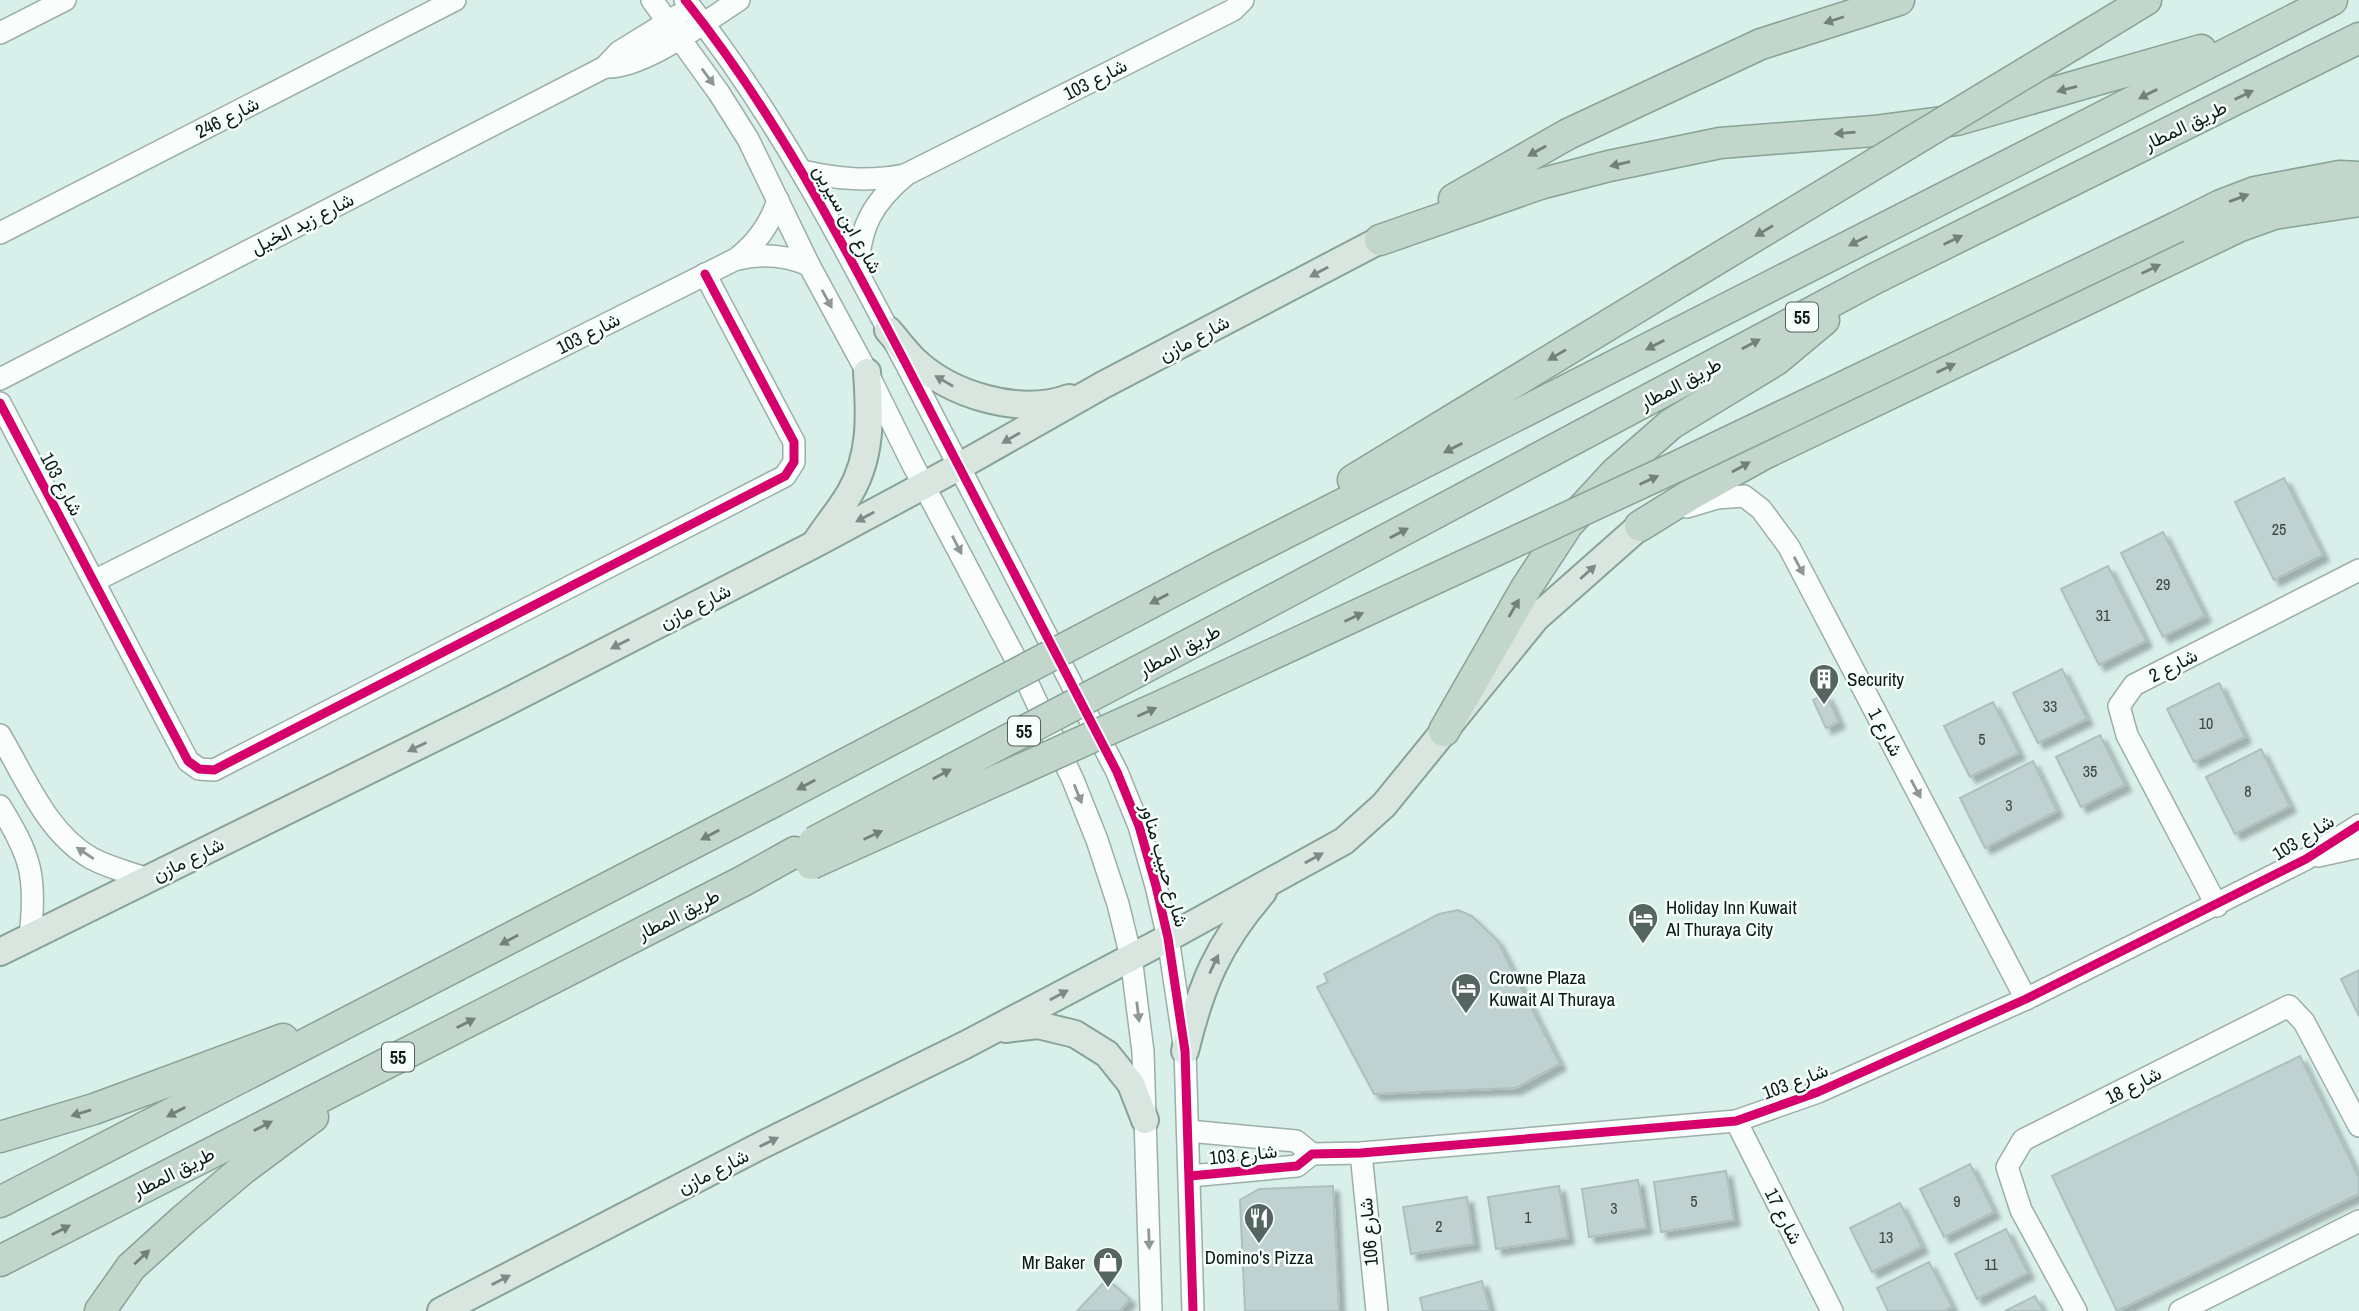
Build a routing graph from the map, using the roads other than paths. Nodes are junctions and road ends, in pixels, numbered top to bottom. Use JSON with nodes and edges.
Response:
{"nodes":[{"id":1,"x":65,"y":0,"type":"edge"},
{"id":2,"x":455,"y":0,"type":"edge"},
{"id":3,"x":652,"y":0,"type":"edge"},
{"id":4,"x":739,"y":0,"type":"edge"},
{"id":5,"x":1242,"y":0,"type":"edge"},
{"id":6,"x":1899,"y":0,"type":"edge"},
{"id":7,"x":2146,"y":0,"type":"edge"},
{"id":8,"x":2332,"y":0,"type":"edge"},
{"id":9,"x":696,"y":8,"type":"edge"},
{"id":10,"x":2296,"y":18,"type":"junction"},
{"id":11,"x":673,"y":30,"type":"junction"},
{"id":12,"x":0,"y":33,"type":"edge"},
{"id":13,"x":2359,"y":38,"type":"edge"},
{"id":14,"x":802,"y":171,"type":"junction"},
{"id":15,"x":2359,"y":177,"type":"edge"},
{"id":16,"x":899,"y":181,"type":"junction"},
{"id":17,"x":778,"y":200,"type":"junction"},
{"id":18,"x":2359,"y":201,"type":"edge"},
{"id":19,"x":0,"y":233,"type":"edge"},
{"id":20,"x":1380,"y":240,"type":"junction"},
{"id":21,"x":736,"y":259,"type":"junction"},
{"id":22,"x":808,"y":265,"type":"junction"},
{"id":23,"x":858,"y":271,"type":"junction"},
{"id":24,"x":705,"y":274,"type":"junction"},
{"id":25,"x":1874,"y":279,"type":"junction"},
{"id":26,"x":888,"y":330,"type":"junction"},
{"id":27,"x":867,"y":372,"type":"junction"},
{"id":28,"x":0,"y":379,"type":"edge"},
{"id":29,"x":1103,"y":386,"type":"junction"},
{"id":30,"x":0,"y":403,"type":"edge"},
{"id":31,"x":960,"y":466,"type":"junction"},
{"id":32,"x":926,"y":485,"type":"junction"},
{"id":33,"x":1640,"y":526,"type":"junction"},
{"id":34,"x":815,"y":544,"type":"junction"},
{"id":35,"x":1222,"y":566,"type":"junction"},
{"id":36,"x":2359,"y":570,"type":"edge"},
{"id":37,"x":94,"y":581,"type":"junction"},
{"id":38,"x":1444,"y":731,"type":"junction"},
{"id":39,"x":0,"y":736,"type":"edge"},
{"id":40,"x":0,"y":806,"type":"edge"},
{"id":41,"x":2359,"y":825,"type":"edge"},
{"id":42,"x":2359,"y":847,"type":"edge"},
{"id":43,"x":803,"y":858,"type":"junction"},
{"id":44,"x":2306,"y":859,"type":"junction"},
{"id":45,"x":148,"y":879,"type":"junction"},
{"id":46,"x":1273,"y":880,"type":"junction"},
{"id":47,"x":2217,"y":906,"type":"junction"},
{"id":48,"x":30,"y":936,"type":"junction"},
{"id":49,"x":1168,"y":938,"type":"junction"},
{"id":50,"x":0,"y":952,"type":"edge"},
{"id":51,"x":1131,"y":957,"type":"junction"},
{"id":52,"x":420,"y":986,"type":"junction"},
{"id":53,"x":2026,"y":999,"type":"junction"},
{"id":54,"x":965,"y":1045,"type":"junction"},
{"id":55,"x":1185,"y":1051,"type":"junction"},
{"id":56,"x":387,"y":1063,"type":"junction"},
{"id":57,"x":1145,"y":1120,"type":"junction"},
{"id":58,"x":1735,"y":1121,"type":"junction"},
{"id":59,"x":2359,"y":1126,"type":"edge"},
{"id":60,"x":1188,"y":1131,"type":"junction"},
{"id":61,"x":0,"y":1137,"type":"edge"},
{"id":62,"x":1361,"y":1153,"type":"junction"},
{"id":63,"x":1312,"y":1154,"type":"junction"},
{"id":64,"x":1190,"y":1176,"type":"junction"},
{"id":65,"x":0,"y":1202,"type":"edge"},
{"id":66,"x":2359,"y":1221,"type":"edge"},
{"id":67,"x":0,"y":1261,"type":"edge"},
{"id":68,"x":100,"y":1311,"type":"edge"},
{"id":69,"x":440,"y":1311,"type":"edge"},
{"id":70,"x":1152,"y":1311,"type":"edge"},
{"id":71,"x":1193,"y":1311,"type":"edge"},
{"id":72,"x":1377,"y":1311,"type":"edge"},
{"id":73,"x":1832,"y":1311,"type":"edge"},
{"id":74,"x":2076,"y":1311,"type":"edge"},
{"id":75,"x":2180,"y":1311,"type":"edge"}],
"edges":[{"from":1,"to":12,"type":"street"},
{"from":2,"to":19,"type":"street","name":"شارع 246"},
{"from":3,"to":11,"type":"street"},
{"from":4,"to":9,"type":"street","name":"شارع زيد الخيل"},
{"from":5,"to":16,"type":"street","name":"شارع 103"},
{"from":6,"to":20,"type":"highway","one_way":true},
{"from":7,"to":35,"type":"highway","one_way":true,"bridge":true},
{"from":8,"to":10,"type":"highway","number":"55"},
{"from":9,"to":11,"type":"street","name":"شارع زيد الخيل"},
{"from":9,"to":14,"type":"street","name":"شارع ابن سيرين"},
{"from":10,"to":20,"type":"highway","one_way":true},
{"from":10,"to":35,"type":"highway","number":"55","one_way":true},
{"from":11,"to":17,"type":"street","one_way":true},
{"from":11,"to":28,"type":"street","name":"شارع زيد الخيل"},
{"from":25,"to":13,"type":"highway","name":"طريق المطار","number":"55","one_way":true},
{"from":14,"to":16,"type":"street","name":"شارع 103"},
{"from":14,"to":23,"type":"street","name":"شارع ابن سيرين"},
{"from":43,"to":15,"type":"highway","one_way":true,"bridge":true},
{"from":16,"to":23,"type":"street","name":"شارع 103"},
{"from":17,"to":21,"type":"street","name":"شارع 103"},
{"from":17,"to":22,"type":"street"},
{"from":33,"to":18,"type":"highway","one_way":true},
{"from":20,"to":29,"type":"main road","name":"شارع مازن","one_way":true},
{"from":21,"to":22,"type":"street","name":"شارع 103"},
{"from":21,"to":24,"type":"street","name":"شارع 103"},
{"from":22,"to":27,"type":"street","one_way":true},
{"from":23,"to":26,"type":"street","name":"شارع ابن سيرين"},
{"from":24,"to":37,"type":"street","name":"شارع 103"},
{"from":24,"to":37,"type":"street"},
{"from":38,"to":25,"type":"highway","one_way":true},
{"from":43,"to":25,"type":"highway","name":"طريق المطار","number":"55","one_way":true,"bridge":true},
{"from":29,"to":26,"type":"main road","one_way":true},
{"from":26,"to":31,"type":"street","name":"شارع ابن سيرين"},
{"from":27,"to":32,"type":"street"},
{"from":27,"to":34,"type":"main road"},
{"from":29,"to":31,"type":"main road","name":"شارع مازن","one_way":true},
{"from":30,"to":37,"type":"street","name":"شارع 103"},
{"from":31,"to":32,"type":"main road","name":"شارع مازن"},
{"from":31,"to":49,"type":"street","name":"شارع حبيب مناور"},
{"from":32,"to":34,"type":"main road","name":"شارع مازن","one_way":true},
{"from":32,"to":51,"type":"street","one_way":true},
{"from":38,"to":33,"type":"main road","name":"شارع مازن","one_way":true},
{"from":33,"to":53,"type":"street","name":"شارع 1","one_way":true},
{"from":34,"to":45,"type":"main road","name":"شارع مازن","one_way":true},
{"from":35,"to":52,"type":"highway","number":"55","one_way":true,"bridge":true},
{"from":36,"to":47,"type":"street","name":"شارع 2"},
{"from":46,"to":38,"type":"main road","name":"شارع مازن","one_way":true},
{"from":45,"to":39,"type":"street","one_way":true},
{"from":40,"to":48,"type":"street"},
{"from":41,"to":44,"type":"street","name":"شارع 103"},
{"from":42,"to":44,"type":"street","name":"شارع 103"},
{"from":56,"to":43,"type":"highway","name":"طريق المطار","number":"55","one_way":true},
{"from":44,"to":47,"type":"street","name":"شارع 103"},
{"from":45,"to":48,"type":"main road","name":"شارع مازن"},
{"from":46,"to":49,"type":"main road","name":"شارع مازن"},
{"from":55,"to":46,"type":"main road","one_way":true},
{"from":47,"to":53,"type":"street","name":"شارع 103"},
{"from":48,"to":50,"type":"main road","name":"شارع مازن"},
{"from":49,"to":51,"type":"main road","name":"شارع مازن"},
{"from":49,"to":55,"type":"street","name":"شارع حبيب مناور"},
{"from":54,"to":51,"type":"main road","name":"شارع مازن","one_way":true},
{"from":51,"to":57,"type":"street","one_way":true},
{"from":52,"to":61,"type":"highway","one_way":true},
{"from":52,"to":65,"type":"highway","number":"55","one_way":true},
{"from":53,"to":58,"type":"street","name":"شارع 103"},
{"from":54,"to":57,"type":"main road"},
{"from":69,"to":54,"type":"main road","name":"شارع مازن","one_way":true},
{"from":55,"to":60,"type":"street","name":"شارع حبيب مناور"},
{"from":67,"to":56,"type":"highway","name":"طريق المطار","number":"55","one_way":true},
{"from":68,"to":56,"type":"highway","one_way":true},
{"from":57,"to":70,"type":"street","one_way":true},
{"from":58,"to":62,"type":"street","name":"شارع 103"},
{"from":58,"to":73,"type":"street","name":"شارع 17"},
{"from":59,"to":74,"type":"street","name":"شارع 18"},
{"from":60,"to":63,"type":"street","name":"شارع 103"},
{"from":60,"to":64,"type":"street","name":"شارع حبيب مناور"},
{"from":62,"to":63,"type":"street","name":"شارع 103"},
{"from":62,"to":72,"type":"street","name":"شارع 106"},
{"from":63,"to":64,"type":"street","name":"شارع 103"},
{"from":64,"to":71,"type":"street","name":"شارع حبيب مناور"},
{"from":66,"to":75,"type":"street"}]}
